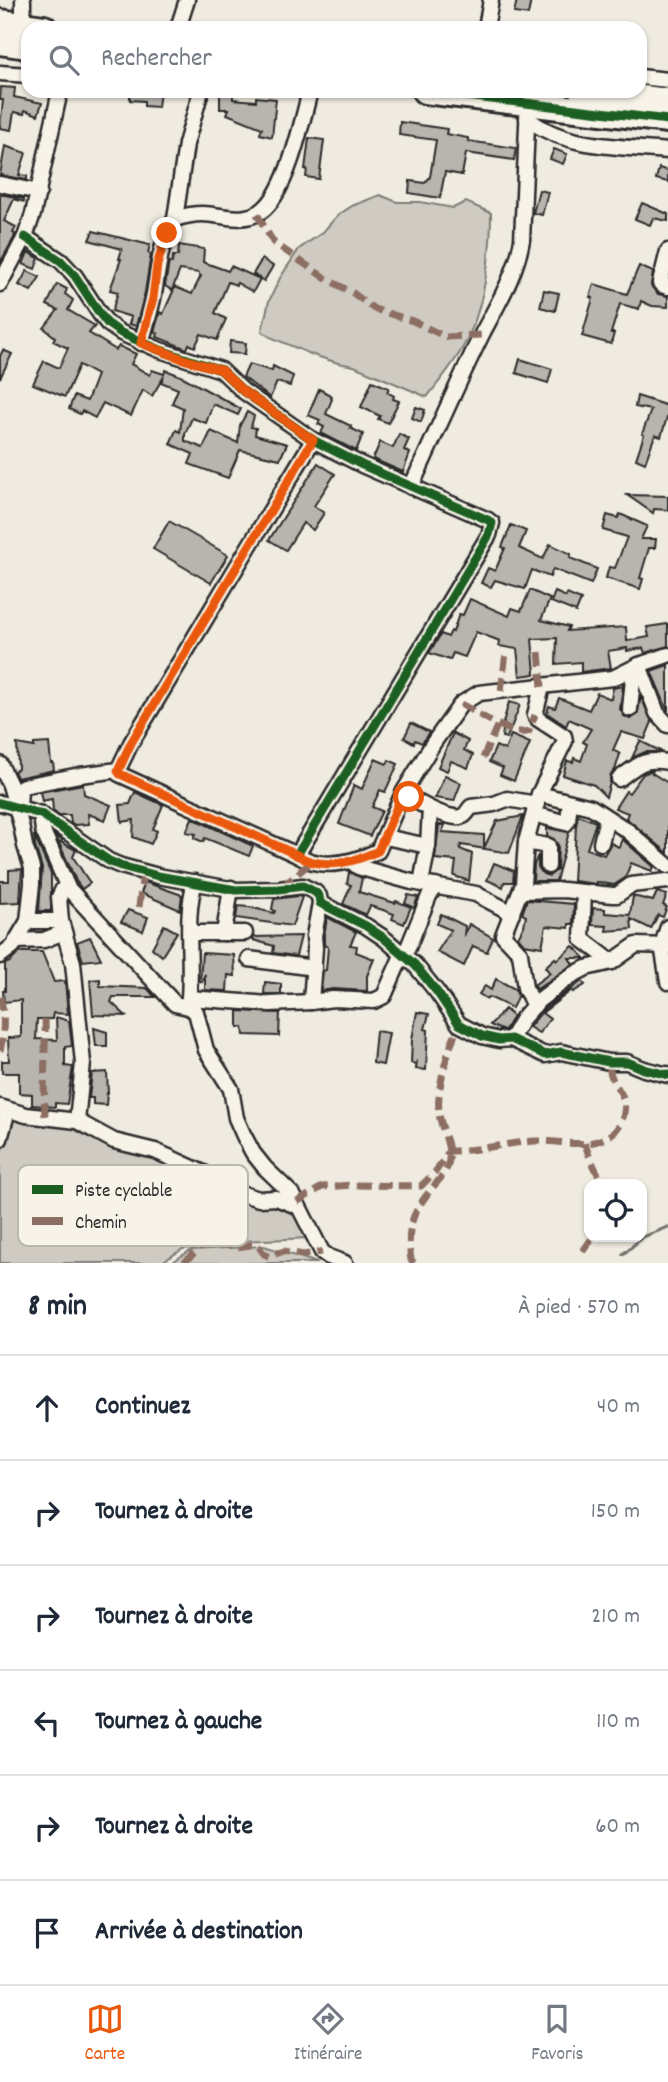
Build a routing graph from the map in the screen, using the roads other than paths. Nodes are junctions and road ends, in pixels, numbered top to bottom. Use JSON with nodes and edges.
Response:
{"nodes":[{"id":1,"x":23,"y":0,"type":"edge"},
{"id":2,"x":187,"y":0,"type":"edge"},
{"id":3,"x":491,"y":0,"type":"edge"},
{"id":4,"x":24,"y":21,"type":"edge"},
{"id":5,"x":180,"y":21,"type":"edge"},
{"id":6,"x":487,"y":21,"type":"edge"},
{"id":7,"x":21,"y":32,"type":"edge"},
{"id":8,"x":0,"y":42,"type":"edge"},
{"id":9,"x":0,"y":73,"type":"edge"},
{"id":10,"x":21,"y":74,"type":"edge"},
{"id":11,"x":647,"y":78,"type":"edge"},
{"id":12,"x":668,"y":80,"type":"edge"},
{"id":13,"x":58,"y":98,"type":"edge"},
{"id":14,"x":199,"y":98,"type":"edge"},
{"id":15,"x":308,"y":98,"type":"edge"},
{"id":16,"x":490,"y":98,"type":"edge"},
{"id":17,"x":642,"y":98,"type":"edge"},
{"id":18,"x":668,"y":101,"type":"edge"},
{"id":19,"x":527,"y":110,"type":"junction"},
{"id":20,"x":668,"y":120,"type":"edge"},
{"id":21,"x":668,"y":151,"type":"edge"},
{"id":22,"x":0,"y":184,"type":"edge"},
{"id":23,"x":38,"y":192,"type":"junction"},
{"id":24,"x":175,"y":219,"type":"junction"},
{"id":25,"x":25,"y":237,"type":"junction"},
{"id":26,"x":668,"y":251,"type":"edge"},
{"id":27,"x":0,"y":284,"type":"edge"},
{"id":28,"x":668,"y":287,"type":"edge"},
{"id":29,"x":141,"y":343,"type":"junction"},
{"id":30,"x":313,"y":440,"type":"junction"},
{"id":31,"x":411,"y":487,"type":"junction"},
{"id":32,"x":668,"y":655,"type":"edge"},
{"id":33,"x":636,"y":667,"type":"junction"},
{"id":34,"x":542,"y":687,"type":"junction"},
{"id":35,"x":630,"y":709,"type":"dead end"},
{"id":36,"x":668,"y":725,"type":"edge"},
{"id":37,"x":668,"y":762,"type":"edge"},
{"id":38,"x":0,"y":764,"type":"edge"},
{"id":39,"x":118,"y":771,"type":"junction"},
{"id":40,"x":619,"y":779,"type":"dead end"},
{"id":41,"x":403,"y":793,"type":"junction"},
{"id":42,"x":570,"y":802,"type":"junction"},
{"id":43,"x":536,"y":804,"type":"junction"},
{"id":44,"x":11,"y":805,"type":"edge"},
{"id":45,"x":430,"y":808,"type":"junction"},
{"id":46,"x":41,"y":814,"type":"junction"},
{"id":47,"x":607,"y":818,"type":"junction"},
{"id":48,"x":385,"y":838,"type":"junction"},
{"id":49,"x":526,"y":842,"type":"junction"},
{"id":50,"x":601,"y":844,"type":"dead end"},
{"id":51,"x":428,"y":846,"type":"junction"},
{"id":52,"x":297,"y":855,"type":"junction"},
{"id":53,"x":351,"y":861,"type":"junction"},
{"id":54,"x":548,"y":866,"type":"dead end"},
{"id":55,"x":668,"y":866,"type":"edge"},
{"id":56,"x":668,"y":881,"type":"edge"},
{"id":57,"x":195,"y":882,"type":"junction"},
{"id":58,"x":428,"y":885,"type":"junction"},
{"id":59,"x":68,"y":888,"type":"junction"},
{"id":60,"x":231,"y":888,"type":"junction"},
{"id":61,"x":521,"y":891,"type":"junction"},
{"id":62,"x":584,"y":892,"type":"junction"},
{"id":63,"x":320,"y":903,"type":"junction"},
{"id":64,"x":512,"y":913,"type":"junction"},
{"id":65,"x":28,"y":921,"type":"junction"},
{"id":66,"x":62,"y":926,"type":"junction"},
{"id":67,"x":668,"y":927,"type":"edge"},
{"id":68,"x":191,"y":933,"type":"junction"},
{"id":69,"x":224,"y":933,"type":"junction"},
{"id":70,"x":245,"y":933,"type":"dead end"},
{"id":71,"x":16,"y":941,"type":"junction"},
{"id":72,"x":665,"y":945,"type":"edge"},
{"id":73,"x":404,"y":954,"type":"junction"},
{"id":74,"x":0,"y":956,"type":"edge"},
{"id":75,"x":249,"y":959,"type":"dead end"},
{"id":76,"x":612,"y":962,"type":"junction"},
{"id":77,"x":314,"y":968,"type":"junction"},
{"id":78,"x":668,"y":982,"type":"edge"},
{"id":79,"x":189,"y":1002,"type":"junction"},
{"id":80,"x":311,"y":1002,"type":"junction"},
{"id":81,"x":534,"y":1006,"type":"junction"},
{"id":82,"x":511,"y":1039,"type":"junction"},
{"id":83,"x":668,"y":1074,"type":"edge"},
{"id":84,"x":4,"y":1108,"type":"edge"},
{"id":85,"x":77,"y":1121,"type":"junction"},
{"id":86,"x":0,"y":1139,"type":"edge"},
{"id":87,"x":186,"y":1165,"type":"edge"},
{"id":88,"x":248,"y":1196,"type":"edge"},
{"id":89,"x":297,"y":1206,"type":"junction"},
{"id":90,"x":345,"y":1263,"type":"edge"}],
"edges":[{"from":1,"to":4,"type":"street"},
{"from":2,"to":5,"type":"street"},
{"from":3,"to":6,"type":"street"},
{"from":7,"to":8,"type":"highway"},
{"from":9,"to":10,"type":"street"},
{"from":11,"to":12,"type":"street"},
{"from":13,"to":23,"type":"street"},
{"from":14,"to":24,"type":"street"},
{"from":15,"to":24,"type":"street"},
{"from":16,"to":19,"type":"highway"},
{"from":17,"to":18,"type":"highway"},
{"from":19,"to":20,"type":"highway"},
{"from":19,"to":21,"type":"street"},
{"from":19,"to":31,"type":"street"},
{"from":22,"to":23,"type":"street"},
{"from":23,"to":25,"type":"street"},
{"from":24,"to":29,"type":"street"},
{"from":25,"to":27,"type":"street"},
{"from":25,"to":29,"type":"street"},
{"from":26,"to":28,"type":"street"},
{"from":29,"to":30,"type":"street"},
{"from":30,"to":31,"type":"street"},
{"from":30,"to":39,"type":"street"},
{"from":31,"to":52,"type":"street"},
{"from":32,"to":33,"type":"street"},
{"from":33,"to":34,"type":"street"},
{"from":33,"to":35,"type":"street"},
{"from":33,"to":36,"type":"street"},
{"from":34,"to":41,"type":"street"},
{"from":34,"to":43,"type":"street"},
{"from":37,"to":40,"type":"street"},
{"from":38,"to":44,"type":"street"},
{"from":39,"to":44,"type":"street"},
{"from":39,"to":52,"type":"street"},
{"from":41,"to":45,"type":"street"},
{"from":41,"to":48,"type":"street"},
{"from":42,"to":43,"type":"street"},
{"from":42,"to":43,"type":"street"},
{"from":42,"to":47,"type":"street"},
{"from":43,"to":45,"type":"street"},
{"from":43,"to":49,"type":"street"},
{"from":44,"to":46,"type":"street"},
{"from":44,"to":65,"type":"street"},
{"from":45,"to":51,"type":"street"},
{"from":46,"to":57,"type":"street"},
{"from":46,"to":59,"type":"street"},
{"from":47,"to":50,"type":"street"},
{"from":47,"to":55,"type":"street"},
{"from":48,"to":51,"type":"street"},
{"from":48,"to":53,"type":"street"},
{"from":49,"to":54,"type":"street"},
{"from":49,"to":61,"type":"street"},
{"from":51,"to":58,"type":"street"},
{"from":52,"to":53,"type":"street"},
{"from":53,"to":58,"type":"street"},
{"from":56,"to":62,"type":"street"},
{"from":57,"to":60,"type":"street"},
{"from":57,"to":68,"type":"street"},
{"from":58,"to":64,"type":"street"},
{"from":58,"to":73,"type":"street"},
{"from":59,"to":66,"type":"street"},
{"from":59,"to":79,"type":"street"},
{"from":60,"to":63,"type":"street"},
{"from":60,"to":69,"type":"street"},
{"from":61,"to":62,"type":"street"},
{"from":61,"to":64,"type":"street"},
{"from":62,"to":76,"type":"street"},
{"from":63,"to":73,"type":"street"},
{"from":63,"to":77,"type":"street"},
{"from":64,"to":81,"type":"street"},
{"from":65,"to":66,"type":"street"},
{"from":65,"to":71,"type":"street"},
{"from":66,"to":71,"type":"street"},
{"from":66,"to":85,"type":"street"},
{"from":67,"to":72,"type":"street"},
{"from":68,"to":69,"type":"street"},
{"from":68,"to":79,"type":"street"},
{"from":69,"to":70,"type":"street"},
{"from":71,"to":74,"type":"street"},
{"from":72,"to":76,"type":"street"},
{"from":72,"to":78,"type":"street"},
{"from":73,"to":80,"type":"street"},
{"from":73,"to":82,"type":"street"},
{"from":75,"to":77,"type":"street"},
{"from":76,"to":81,"type":"street"},
{"from":77,"to":80,"type":"street"},
{"from":79,"to":80,"type":"street"},
{"from":79,"to":89,"type":"street"},
{"from":81,"to":82,"type":"street"},
{"from":82,"to":83,"type":"street"},
{"from":84,"to":85,"type":"street"},
{"from":84,"to":86,"type":"street"},
{"from":85,"to":87,"type":"street"},
{"from":88,"to":89,"type":"street"},
{"from":89,"to":90,"type":"street"}]}
